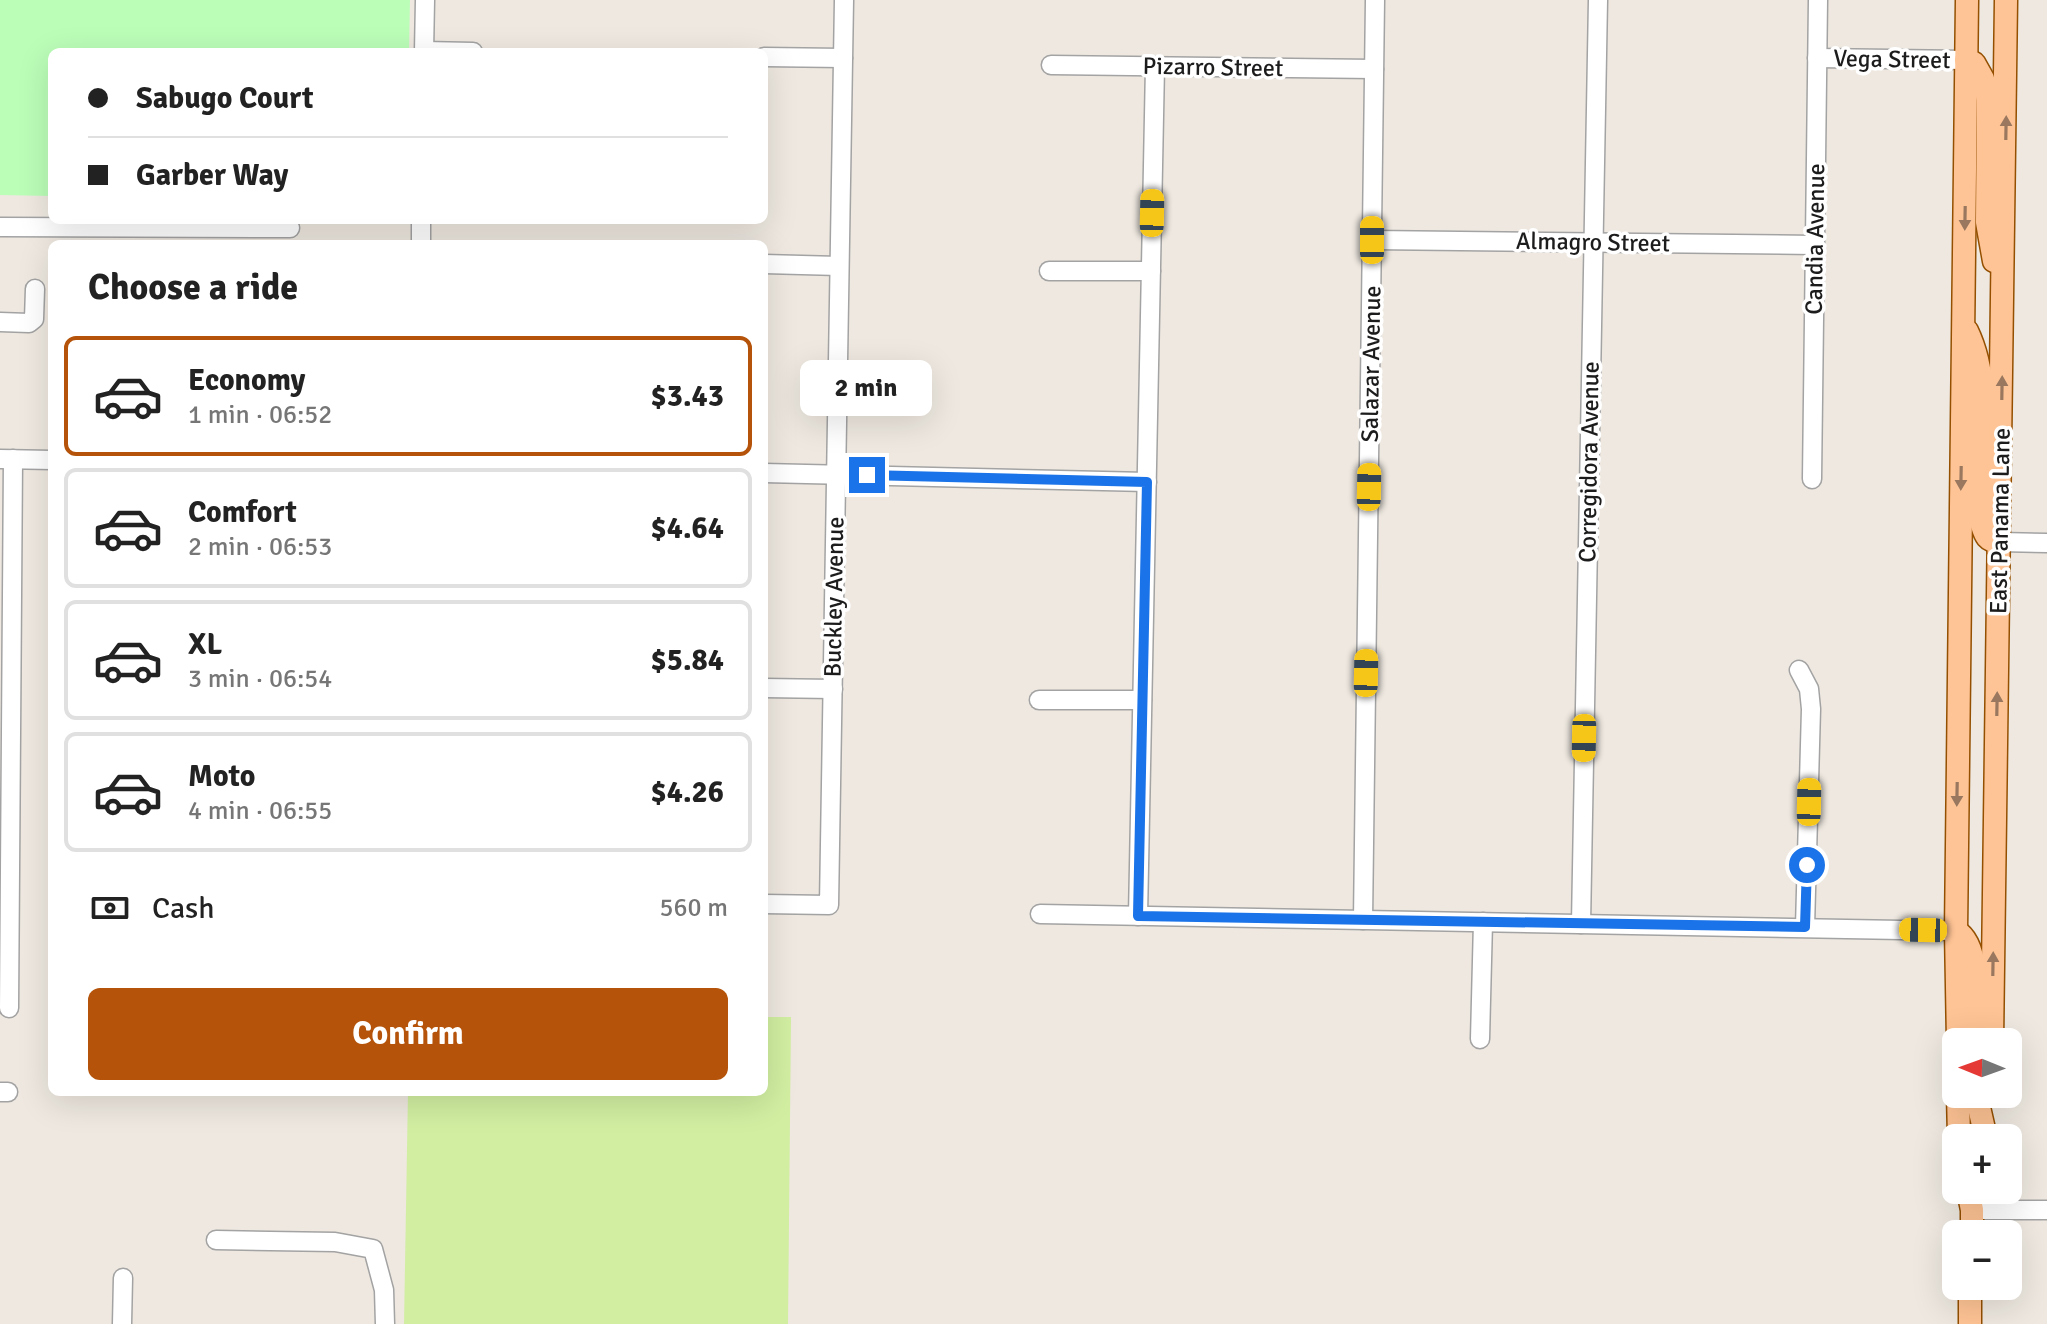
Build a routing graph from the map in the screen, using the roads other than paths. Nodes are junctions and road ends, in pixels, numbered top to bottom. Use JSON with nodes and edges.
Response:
{"nodes":[{"id":1,"x":425,"y":0,"type":"edge"},
{"id":2,"x":844,"y":0,"type":"edge"},
{"id":3,"x":1375,"y":0,"type":"edge"},
{"id":4,"x":1598,"y":0,"type":"edge"},
{"id":5,"x":1818,"y":0,"type":"edge"},
{"id":6,"x":1967,"y":0,"type":"edge"},
{"id":7,"x":2006,"y":0,"type":"edge"},
{"id":8,"x":424,"y":48,"type":"edge"},
{"id":9,"x":768,"y":57,"type":"edge"},
{"id":10,"x":843,"y":58,"type":"junction"},
{"id":11,"x":1817,"y":58,"type":"junction"},
{"id":12,"x":1966,"y":60,"type":"junction"},
{"id":13,"x":1051,"y":65,"type":"dead end"},
{"id":14,"x":1155,"y":66,"type":"junction"},
{"id":15,"x":1374,"y":69,"type":"junction"},
{"id":16,"x":0,"y":227,"type":"edge"},
{"id":17,"x":290,"y":228,"type":"dead end"},
{"id":18,"x":171,"y":236,"type":"edge"},
{"id":19,"x":1372,"y":240,"type":"junction"},
{"id":20,"x":1593,"y":242,"type":"junction"},
{"id":21,"x":1815,"y":245,"type":"junction"},
{"id":22,"x":768,"y":264,"type":"edge"},
{"id":23,"x":839,"y":266,"type":"junction"},
{"id":24,"x":1049,"y":271,"type":"dead end"},
{"id":25,"x":1151,"y":271,"type":"junction"},
{"id":26,"x":35,"y":289,"type":"dead end"},
{"id":27,"x":2004,"y":293,"type":"junction"},
{"id":28,"x":0,"y":322,"type":"edge"},
{"id":29,"x":1963,"y":323,"type":"junction"},
{"id":30,"x":7,"y":459,"type":"edge"},
{"id":31,"x":48,"y":460,"type":"edge"},
{"id":32,"x":768,"y":473,"type":"edge"},
{"id":33,"x":836,"y":474,"type":"junction"},
{"id":34,"x":1812,"y":479,"type":"dead end"},
{"id":35,"x":1147,"y":482,"type":"junction"},
{"id":36,"x":2000,"y":542,"type":"junction"},
{"id":37,"x":2047,"y":543,"type":"edge"},
{"id":38,"x":1799,"y":670,"type":"dead end"},
{"id":39,"x":768,"y":688,"type":"edge"},
{"id":40,"x":833,"y":689,"type":"junction"},
{"id":41,"x":1039,"y":700,"type":"dead end"},
{"id":42,"x":1142,"y":700,"type":"junction"},
{"id":43,"x":768,"y":904,"type":"edge"},
{"id":44,"x":1040,"y":914,"type":"dead end"},
{"id":45,"x":1138,"y":916,"type":"junction"},
{"id":46,"x":1363,"y":920,"type":"junction"},
{"id":47,"x":1483,"y":922,"type":"junction"},
{"id":48,"x":1581,"y":924,"type":"junction"},
{"id":49,"x":1805,"y":927,"type":"junction"},
{"id":50,"x":1956,"y":931,"type":"junction"},
{"id":51,"x":9,"y":1008,"type":"dead end"},
{"id":52,"x":1958,"y":1028,"type":"edge"},
{"id":53,"x":1975,"y":1028,"type":"edge"},
{"id":54,"x":1992,"y":1028,"type":"edge"},
{"id":55,"x":1480,"y":1039,"type":"dead end"},
{"id":56,"x":2013,"y":1204,"type":"edge"},
{"id":57,"x":2047,"y":1210,"type":"edge"},
{"id":58,"x":216,"y":1240,"type":"dead end"},
{"id":59,"x":123,"y":1278,"type":"dead end"},
{"id":60,"x":1970,"y":1300,"type":"edge"},
{"id":61,"x":122,"y":1324,"type":"edge"},
{"id":62,"x":385,"y":1324,"type":"edge"},
{"id":63,"x":1970,"y":1324,"type":"edge"}],
"edges":[{"from":1,"to":8,"type":"street"},
{"from":2,"to":10,"type":"street","name":"Buckley Avenue"},
{"from":3,"to":15,"type":"street","name":"Salazar Avenue"},
{"from":4,"to":20,"type":"street","name":"Corregidora Avenue"},
{"from":5,"to":11,"type":"street","name":"Candia Avenue"},
{"from":6,"to":12,"type":"main road","name":"East Panama Lane"},
{"from":27,"to":7,"type":"main road","name":"East Panama Lane","one_way":true},
{"from":9,"to":10,"type":"street"},
{"from":10,"to":23,"type":"street","name":"Buckley Avenue"},
{"from":11,"to":12,"type":"street","name":"Vega Street"},
{"from":11,"to":21,"type":"street","name":"Candia Avenue"},
{"from":12,"to":27,"type":"main road"},
{"from":12,"to":29,"type":"main road","name":"East Panama Lane","one_way":true},
{"from":13,"to":14,"type":"street","name":"Pizarro Street"},
{"from":14,"to":15,"type":"street","name":"Pizarro Street"},
{"from":14,"to":25,"type":"street"},
{"from":15,"to":19,"type":"street","name":"Salazar Avenue"},
{"from":16,"to":18,"type":"street"},
{"from":17,"to":18,"type":"street"},
{"from":19,"to":20,"type":"street","name":"Almagro Street"},
{"from":19,"to":46,"type":"street","name":"Salazar Avenue"},
{"from":20,"to":21,"type":"street","name":"Almagro Street"},
{"from":20,"to":48,"type":"street","name":"Corregidora Avenue"},
{"from":21,"to":34,"type":"street","name":"Candia Avenue"},
{"from":22,"to":23,"type":"street"},
{"from":23,"to":33,"type":"street","name":"Buckley Avenue"},
{"from":24,"to":25,"type":"street"},
{"from":25,"to":35,"type":"street"},
{"from":26,"to":28,"type":"street"},
{"from":36,"to":27,"type":"main road","name":"East Panama Lane","one_way":true},
{"from":29,"to":36,"type":"main road"},
{"from":29,"to":50,"type":"main road","name":"East Panama Lane","one_way":true},
{"from":30,"to":31,"type":"street"},
{"from":30,"to":51,"type":"street"},
{"from":32,"to":33,"type":"street"},
{"from":33,"to":35,"type":"street"},
{"from":33,"to":40,"type":"street","name":"Buckley Avenue"},
{"from":35,"to":42,"type":"street"},
{"from":36,"to":37,"type":"street"},
{"from":54,"to":36,"type":"main road","name":"East Panama Lane","one_way":true},
{"from":38,"to":49,"type":"street"},
{"from":39,"to":40,"type":"street"},
{"from":40,"to":43,"type":"street","name":"Buckley Avenue"},
{"from":41,"to":42,"type":"street"},
{"from":42,"to":45,"type":"street"},
{"from":44,"to":45,"type":"street"},
{"from":45,"to":46,"type":"street"},
{"from":46,"to":47,"type":"street"},
{"from":47,"to":48,"type":"street"},
{"from":47,"to":55,"type":"street"},
{"from":48,"to":49,"type":"street"},
{"from":49,"to":50,"type":"street"},
{"from":50,"to":52,"type":"main road","name":"East Panama Lane"},
{"from":50,"to":53,"type":"main road"},
{"from":56,"to":57,"type":"street"},
{"from":58,"to":62,"type":"street"},
{"from":59,"to":61,"type":"street"},
{"from":60,"to":63,"type":"main road"}]}
